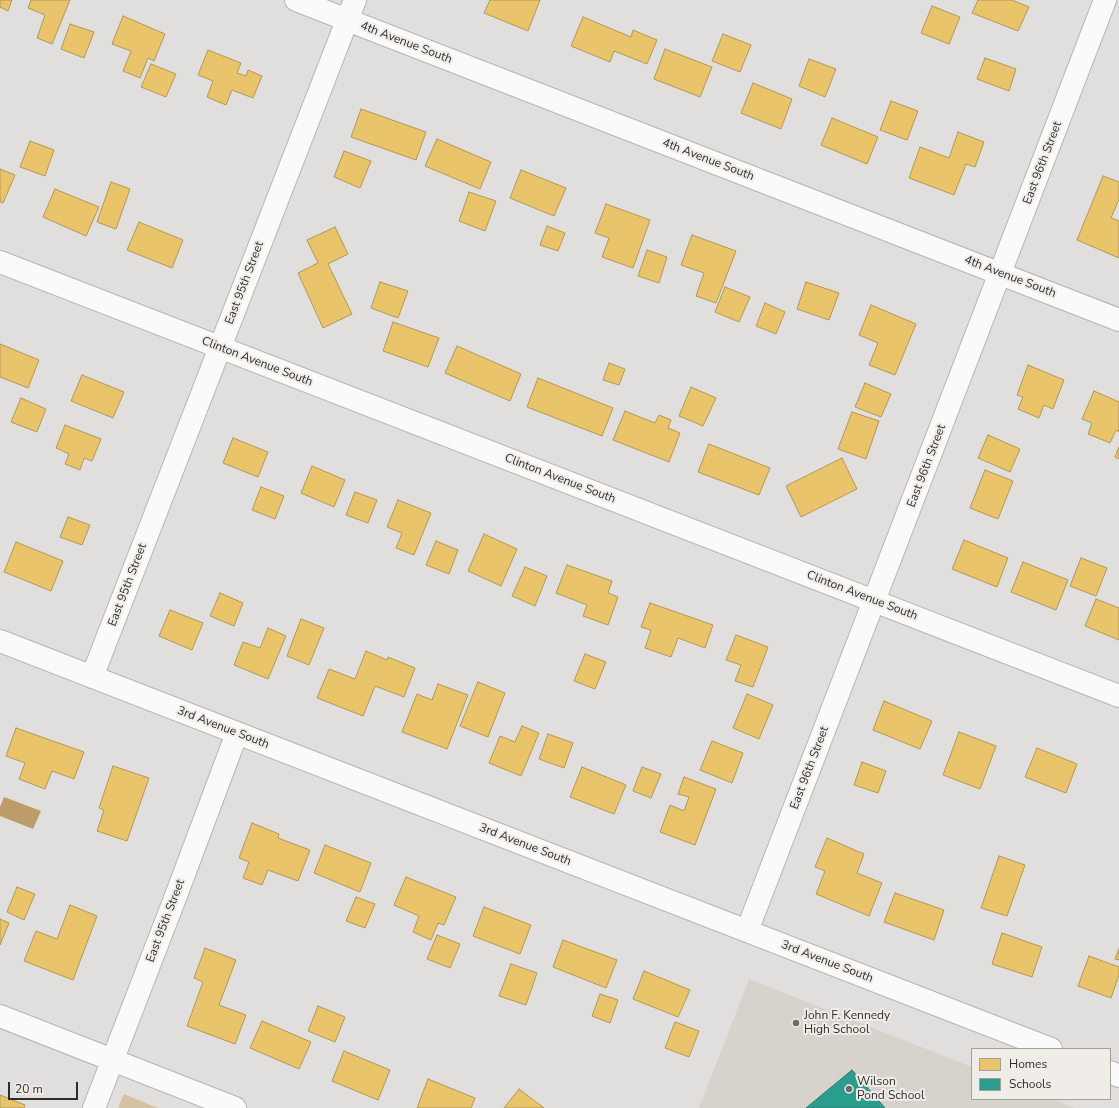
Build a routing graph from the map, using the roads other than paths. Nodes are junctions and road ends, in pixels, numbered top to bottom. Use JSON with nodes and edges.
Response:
{"nodes":[{"id":1,"x":296,"y":0,"type":"edge"},
{"id":2,"x":1105,"y":0,"type":"edge"},
{"id":3,"x":351,"y":10,"type":"edge"},
{"id":4,"x":0,"y":262,"type":"edge"},
{"id":5,"x":1001,"y":274,"type":"junction"},
{"id":6,"x":1119,"y":320,"type":"edge"},
{"id":7,"x":220,"y":347,"type":"junction"},
{"id":8,"x":875,"y":601,"type":"junction"},
{"id":9,"x":0,"y":641,"type":"edge"},
{"id":10,"x":92,"y":677,"type":"junction"},
{"id":11,"x":1119,"y":696,"type":"edge"},
{"id":12,"x":236,"y":733,"type":"junction"},
{"id":13,"x":747,"y":931,"type":"junction"},
{"id":14,"x":0,"y":1016,"type":"edge"},
{"id":15,"x":1048,"y":1048,"type":"edge"},
{"id":16,"x":113,"y":1060,"type":"junction"},
{"id":17,"x":94,"y":1108,"type":"edge"},
{"id":18,"x":236,"y":1108,"type":"edge"}],
"edges":[{"from":1,"to":3,"type":"street","name":"4th Avenue South"},
{"from":2,"to":5,"type":"street","name":"East 96th Street"},
{"from":3,"to":5,"type":"street","name":"4th Avenue South"},
{"from":3,"to":7,"type":"street","name":"East 95th Street"},
{"from":4,"to":7,"type":"street","name":"Clinton Avenue South"},
{"from":5,"to":6,"type":"street","name":"4th Avenue South"},
{"from":5,"to":8,"type":"street","name":"East 96th Street"},
{"from":7,"to":8,"type":"street","name":"Clinton Avenue South"},
{"from":7,"to":10,"type":"street","name":"East 95th Street"},
{"from":8,"to":11,"type":"street","name":"Clinton Avenue South"},
{"from":8,"to":13,"type":"street","name":"East 96th Street"},
{"from":9,"to":10,"type":"street","name":"3rd Avenue South"},
{"from":10,"to":12,"type":"street","name":"3rd Avenue South"},
{"from":12,"to":13,"type":"street","name":"3rd Avenue South"},
{"from":12,"to":16,"type":"street","name":"East 95th Street"},
{"from":13,"to":15,"type":"street","name":"3rd Avenue South"},
{"from":14,"to":16,"type":"street"},
{"from":16,"to":17,"type":"street","name":"East 95th Street"},
{"from":16,"to":18,"type":"street"}]}
